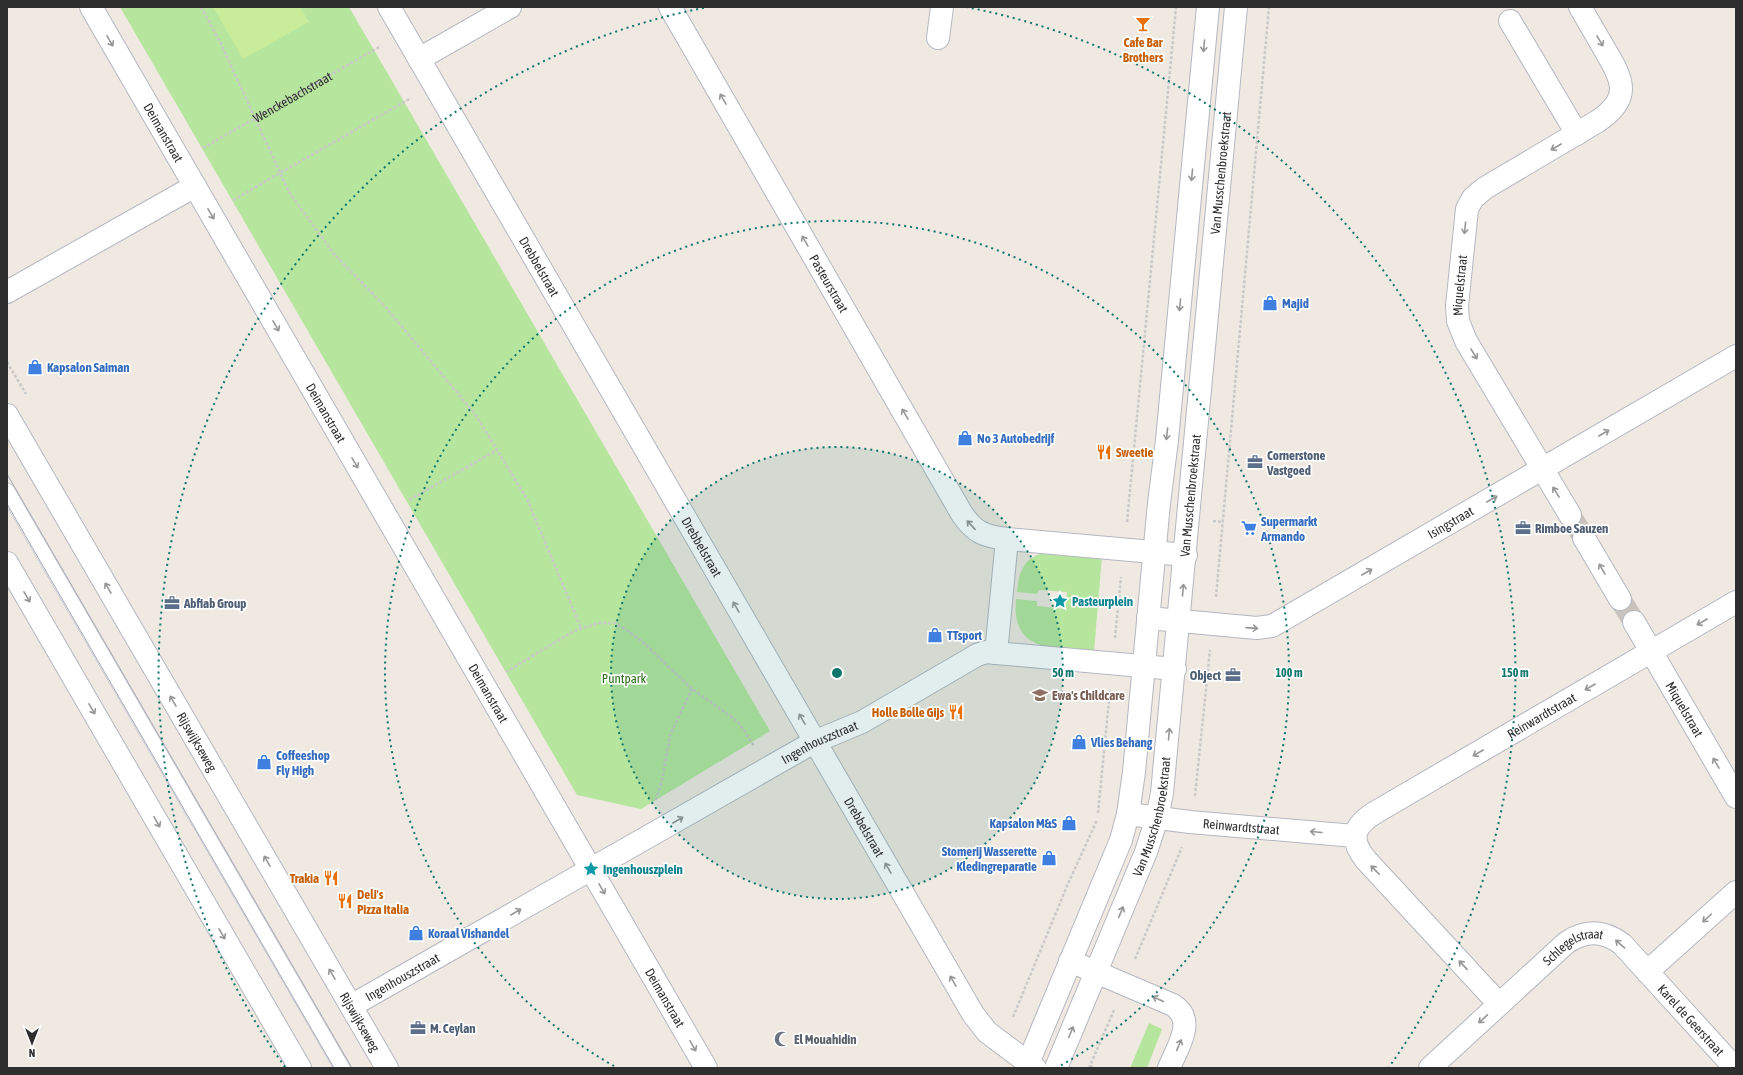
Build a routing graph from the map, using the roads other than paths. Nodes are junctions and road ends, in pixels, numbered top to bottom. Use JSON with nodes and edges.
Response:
{"nodes":[{"id":1,"x":91,"y":7,"type":"edge"},
{"id":2,"x":389,"y":7,"type":"edge"},
{"id":3,"x":510,"y":7,"type":"edge"},
{"id":4,"x":670,"y":7,"type":"edge"},
{"id":5,"x":942,"y":7,"type":"edge"},
{"id":6,"x":1208,"y":7,"type":"edge"},
{"id":7,"x":1236,"y":7,"type":"edge"},
{"id":8,"x":1580,"y":7,"type":"edge"},
{"id":9,"x":1510,"y":21,"type":"dead end"},
{"id":10,"x":938,"y":38,"type":"dead end"},
{"id":11,"x":419,"y":59,"type":"junction"},
{"id":12,"x":1577,"y":134,"type":"junction"},
{"id":13,"x":195,"y":186,"type":"junction"},
{"id":14,"x":7,"y":292,"type":"edge"},
{"id":15,"x":1736,"y":356,"type":"edge"},
{"id":16,"x":7,"y":415,"type":"edge"},
{"id":17,"x":1542,"y":470,"type":"junction"},
{"id":18,"x":7,"y":491,"type":"edge"},
{"id":19,"x":1570,"y":515,"type":"tunnel mouth"},
{"id":20,"x":1584,"y":538,"type":"tunnel mouth"},
{"id":21,"x":1007,"y":539,"type":"junction"},
{"id":22,"x":1154,"y":552,"type":"junction"},
{"id":23,"x":1186,"y":554,"type":"junction"},
{"id":24,"x":7,"y":563,"type":"edge"},
{"id":25,"x":1620,"y":599,"type":"tunnel mouth"},
{"id":26,"x":1736,"y":602,"type":"edge"},
{"id":27,"x":1148,"y":618,"type":"junction"},
{"id":28,"x":1180,"y":622,"type":"junction"},
{"id":29,"x":1634,"y":622,"type":"tunnel mouth"},
{"id":30,"x":1650,"y":652,"type":"junction"},
{"id":31,"x":996,"y":653,"type":"junction"},
{"id":32,"x":1144,"y":666,"type":"junction"},
{"id":33,"x":1175,"y":669,"type":"junction"},
{"id":34,"x":814,"y":742,"type":"junction"},
{"id":35,"x":1736,"y":797,"type":"edge"},
{"id":36,"x":1128,"y":814,"type":"junction"},
{"id":37,"x":1157,"y":818,"type":"junction"},
{"id":38,"x":1355,"y":836,"type":"junction"},
{"id":39,"x":591,"y":870,"type":"junction"},
{"id":40,"x":1736,"y":892,"type":"edge"},
{"id":41,"x":1070,"y":961,"type":"junction"},
{"id":42,"x":1096,"y":972,"type":"junction"},
{"id":43,"x":1647,"y":972,"type":"junction"},
{"id":44,"x":1499,"y":1004,"type":"junction"},
{"id":45,"x":351,"y":1006,"type":"junction"},
{"id":46,"x":1030,"y":1066,"type":"edge"},
{"id":47,"x":300,"y":1068,"type":"edge"},
{"id":48,"x":342,"y":1068,"type":"edge"},
{"id":49,"x":387,"y":1068,"type":"edge"},
{"id":50,"x":706,"y":1068,"type":"edge"},
{"id":51,"x":1056,"y":1068,"type":"edge"},
{"id":52,"x":1169,"y":1068,"type":"edge"},
{"id":53,"x":1430,"y":1068,"type":"edge"},
{"id":54,"x":1735,"y":1068,"type":"edge"}],
"edges":[{"from":1,"to":13,"type":"street","name":"Deimanstraat","one_way":true},
{"from":2,"to":11,"type":"street","name":"Drebbelstraat"},
{"from":3,"to":11,"type":"street"},
{"from":21,"to":4,"type":"street","name":"Pasteurstraat","one_way":true},
{"from":5,"to":10,"type":"street"},
{"from":6,"to":22,"type":"street","name":"Van Musschenbroekstraat","one_way":true},
{"from":7,"to":23,"type":"street","name":"Van Musschenbroekstraat"},
{"from":8,"to":12,"type":"street","name":"Miquelstraat","one_way":true},
{"from":9,"to":12,"type":"street"},
{"from":34,"to":11,"type":"street","name":"Drebbelstraat","one_way":true},
{"from":12,"to":17,"type":"street","name":"Miquelstraat","one_way":true},
{"from":13,"to":14,"type":"street"},
{"from":13,"to":39,"type":"street","name":"Deimanstraat","one_way":true},
{"from":17,"to":15,"type":"street","name":"Isingstraat","one_way":true},
{"from":45,"to":16,"type":"street","name":"Rijswijkseweg","one_way":true},
{"from":19,"to":17,"type":"street","name":"Miquelstraat","one_way":true},
{"from":28,"to":17,"type":"street","name":"Isingstraat","one_way":true},
{"from":18,"to":48,"type":"lane"},
{"from":25,"to":20,"type":"street","one_way":true},
{"from":21,"to":22,"type":"street"},
{"from":21,"to":31,"type":"street"},
{"from":22,"to":23,"type":"street"},
{"from":22,"to":27,"type":"street","name":"Van Musschenbroekstraat"},
{"from":28,"to":23,"type":"street","name":"Van Musschenbroekstraat","one_way":true},
{"from":24,"to":47,"type":"street","one_way":true},
{"from":26,"to":30,"type":"street","name":"Reinwardtstraat","one_way":true},
{"from":27,"to":28,"type":"street","name":"Isingstraat"},
{"from":27,"to":32,"type":"street","name":"Van Musschenbroekstraat"},
{"from":28,"to":33,"type":"street","name":"Van Musschenbroekstraat"},
{"from":29,"to":30,"type":"street","name":"Miquelstraat"},
{"from":35,"to":30,"type":"street","name":"Miquelstraat","one_way":true},
{"from":30,"to":38,"type":"street","name":"Reinwardtstraat","one_way":true},
{"from":31,"to":32,"type":"street"},
{"from":31,"to":34,"type":"street","name":"Ingenhouszstraat"},
{"from":32,"to":33,"type":"street"},
{"from":32,"to":36,"type":"street","name":"Van Musschenbroekstraat"},
{"from":37,"to":33,"type":"street","name":"Van Musschenbroekstraat","one_way":true},
{"from":39,"to":34,"type":"street","name":"Ingenhouszstraat","one_way":true},
{"from":46,"to":34,"type":"street","name":"Drebbelstraat","one_way":true},
{"from":36,"to":37,"type":"street","name":"Reinwardtstraat"},
{"from":36,"to":41,"type":"street","name":"Van Musschenbroekstraat"},
{"from":38,"to":37,"type":"street","name":"Reinwardtstraat","one_way":true},
{"from":42,"to":37,"type":"street","name":"Van Musschenbroekstraat","one_way":true},
{"from":44,"to":38,"type":"street","one_way":true},
{"from":45,"to":39,"type":"street","name":"Ingenhouszstraat","one_way":true},
{"from":39,"to":50,"type":"street","name":"Deimanstraat","one_way":true},
{"from":40,"to":43,"type":"street","one_way":true},
{"from":41,"to":42,"type":"street"},
{"from":41,"to":46,"type":"street","name":"Van Musschenbroekstraat"},
{"from":51,"to":42,"type":"street","name":"Van Musschenbroekstraat","one_way":true},
{"from":52,"to":42,"type":"street","one_way":true},
{"from":43,"to":44,"type":"street","name":"Schlegelstraat","one_way":true},
{"from":43,"to":54,"type":"street","name":"Karel de Geerstraat"},
{"from":44,"to":53,"type":"street","name":"Schlegelstraat","one_way":true},
{"from":45,"to":49,"type":"street","name":"Rijswijkseweg"}]}
